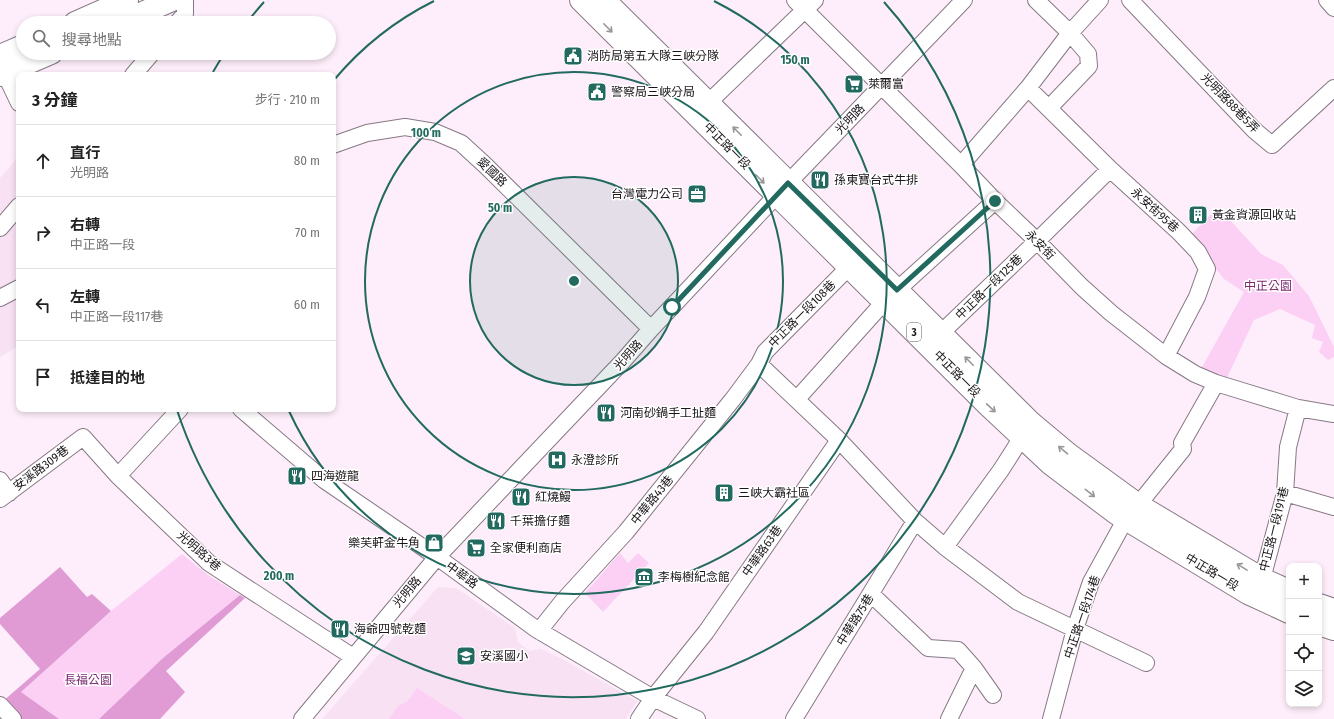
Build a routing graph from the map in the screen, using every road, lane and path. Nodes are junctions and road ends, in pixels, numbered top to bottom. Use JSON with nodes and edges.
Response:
{"nodes":[{"id":1,"x":127,"y":0,"type":"edge"},
{"id":2,"x":172,"y":0,"type":"edge"},
{"id":3,"x":185,"y":0,"type":"edge"},
{"id":4,"x":581,"y":0,"type":"edge"},
{"id":5,"x":604,"y":0,"type":"edge"},
{"id":6,"x":964,"y":0,"type":"edge"},
{"id":7,"x":1036,"y":0,"type":"edge"},
{"id":8,"x":1100,"y":0,"type":"edge"},
{"id":9,"x":1130,"y":0,"type":"edge"},
{"id":10,"x":1327,"y":0,"type":"edge"},
{"id":11,"x":805,"y":3,"type":"edge"},
{"id":12,"x":1334,"y":8,"type":"edge"},
{"id":13,"x":91,"y":16,"type":"edge"},
{"id":14,"x":136,"y":16,"type":"edge"},
{"id":15,"x":183,"y":16,"type":"edge"},
{"id":16,"x":1070,"y":33,"type":"junction"},
{"id":17,"x":16,"y":53,"type":"edge"},
{"id":18,"x":26,"y":60,"type":"edge"},
{"id":19,"x":146,"y":60,"type":"edge"},
{"id":20,"x":1,"y":67,"type":"edge"},
{"id":21,"x":136,"y":72,"type":"edge"},
{"id":22,"x":668,"y":74,"type":"junction"},
{"id":23,"x":882,"y":86,"type":"junction"},
{"id":24,"x":1028,"y":88,"type":"junction"},
{"id":25,"x":1334,"y":88,"type":"edge"},
{"id":26,"x":16,"y":97,"type":"edge"},
{"id":27,"x":709,"y":102,"type":"junction"},
{"id":28,"x":1049,"y":108,"type":"junction"},
{"id":29,"x":336,"y":144,"type":"edge"},
{"id":30,"x":961,"y":165,"type":"junction"},
{"id":31,"x":1110,"y":169,"type":"junction"},
{"id":32,"x":783,"y":189,"type":"junction"},
{"id":33,"x":995,"y":201,"type":"junction"},
{"id":34,"x":16,"y":209,"type":"edge"},
{"id":35,"x":0,"y":228,"type":"edge"},
{"id":36,"x":1037,"y":241,"type":"junction"},
{"id":37,"x":849,"y":267,"type":"junction"},
{"id":38,"x":16,"y":290,"type":"edge"},
{"id":39,"x":890,"y":296,"type":"junction"},
{"id":40,"x":0,"y":298,"type":"edge"},
{"id":41,"x":651,"y":329,"type":"junction"},
{"id":42,"x":941,"y":333,"type":"junction"},
{"id":43,"x":1166,"y":356,"type":"junction"},
{"id":44,"x":759,"y":364,"type":"junction"},
{"id":45,"x":1216,"y":383,"type":"junction"},
{"id":46,"x":797,"y":399,"type":"junction"},
{"id":47,"x":1298,"y":408,"type":"junction"},
{"id":48,"x":177,"y":412,"type":"edge"},
{"id":49,"x":245,"y":412,"type":"edge"},
{"id":50,"x":1334,"y":414,"type":"edge"},
{"id":51,"x":1022,"y":437,"type":"junction"},
{"id":52,"x":82,"y":438,"type":"joint"},
{"id":53,"x":839,"y":440,"type":"junction"},
{"id":54,"x":118,"y":476,"type":"junction"},
{"id":55,"x":3,"y":491,"type":"edge"},
{"id":56,"x":1285,"y":493,"type":"junction"},
{"id":57,"x":1334,"y":507,"type":"edge"},
{"id":58,"x":1132,"y":512,"type":"junction"},
{"id":59,"x":915,"y":520,"type":"junction"},
{"id":60,"x":945,"y":547,"type":"junction"},
{"id":61,"x":437,"y":557,"type":"junction"},
{"id":62,"x":1262,"y":579,"type":"junction"},
{"id":63,"x":1286,"y":590,"type":"edge"},
{"id":64,"x":871,"y":594,"type":"junction"},
{"id":65,"x":1322,"y":605,"type":"edge"},
{"id":66,"x":1334,"y":610,"type":"edge"},
{"id":67,"x":1286,"y":611,"type":"edge"},
{"id":68,"x":1322,"y":625,"type":"edge"},
{"id":69,"x":1075,"y":629,"type":"junction"},
{"id":70,"x":1334,"y":629,"type":"edge"},
{"id":71,"x":539,"y":631,"type":"junction"},
{"id":72,"x":353,"y":657,"type":"junction"},
{"id":73,"x":1146,"y":664,"type":"dead end"},
{"id":74,"x":974,"y":668,"type":"junction"},
{"id":75,"x":993,"y":695,"type":"dead end"},
{"id":76,"x":653,"y":698,"type":"junction"},
{"id":77,"x":0,"y":705,"type":"edge"},
{"id":78,"x":13,"y":719,"type":"edge"},
{"id":79,"x":302,"y":719,"type":"edge"},
{"id":80,"x":639,"y":719,"type":"edge"},
{"id":81,"x":697,"y":719,"type":"edge"},
{"id":82,"x":794,"y":719,"type":"edge"},
{"id":83,"x":949,"y":719,"type":"edge"},
{"id":84,"x":1051,"y":719,"type":"edge"}],
"edges":[{"from":1,"to":13,"type":"main road"},
{"from":2,"to":14,"type":"main road"},
{"from":3,"to":15,"type":"street"},
{"from":4,"to":22,"type":"main road","name":"中正路一段","number":"3","one_way":true},
{"from":5,"to":22,"type":"main road","name":"中正路一段","number":"3"},
{"from":6,"to":23,"type":"street","name":"光明路"},
{"from":7,"to":16,"type":"street"},
{"from":8,"to":16,"type":"street"},
{"from":9,"to":25,"type":"street","name":"光明路88巷5弄"},
{"from":10,"to":12,"type":"street"},
{"from":11,"to":23,"type":"street","name":"永安街"},
{"from":11,"to":27,"type":"street"},
{"from":16,"to":24,"type":"street"},
{"from":16,"to":28,"type":"street"},
{"from":17,"to":20,"type":"main road"},
{"from":18,"to":20,"type":"main road"},
{"from":19,"to":21,"type":"street"},
{"from":20,"to":26,"type":"street"},
{"from":22,"to":27,"type":"main road","name":"中正路一段","number":"3"},
{"from":22,"to":32,"type":"main road","name":"中正路一段","number":"3","one_way":true},
{"from":23,"to":30,"type":"street","name":"永安街"},
{"from":23,"to":32,"type":"street","name":"光明路"},
{"from":24,"to":28,"type":"street","name":"永安街95巷"},
{"from":24,"to":30,"type":"street"},
{"from":32,"to":27,"type":"main road","name":"中正路一段","number":"3","one_way":true},
{"from":28,"to":31,"type":"street","name":"永安街95巷"},
{"from":29,"to":41,"type":"street","name":"愛國路"},
{"from":30,"to":33,"type":"street","name":"永安街"},
{"from":31,"to":36,"type":"street","name":"中正路一段125巷"},
{"from":31,"to":43,"type":"street","name":"永安街95巷"},
{"from":32,"to":37,"type":"main road","name":"中正路一段","number":"3"},
{"from":32,"to":39,"type":"main road","name":"中正路一段","number":"3"},
{"from":32,"to":41,"type":"street","name":"光明路"},
{"from":33,"to":36,"type":"street","name":"永安街"},
{"from":33,"to":39,"type":"street"},
{"from":34,"to":35,"type":"street"},
{"from":36,"to":42,"type":"street","name":"中正路一段125巷"},
{"from":36,"to":43,"type":"street","name":"永安街"},
{"from":37,"to":39,"type":"main road","name":"中正路一段","number":"3"},
{"from":37,"to":44,"type":"street","name":"中正路一段108巷"},
{"from":38,"to":40,"type":"street"},
{"from":39,"to":42,"type":"main road","name":"中正路一段","number":"3"},
{"from":39,"to":46,"type":"street"},
{"from":39,"to":51,"type":"main road","name":"中正路一段","number":"3","one_way":true},
{"from":41,"to":61,"type":"street","name":"光明路"},
{"from":58,"to":42,"type":"main road","name":"中正路一段","number":"3","one_way":true},
{"from":43,"to":45,"type":"street","name":"永安街"},
{"from":44,"to":46,"type":"street"},
{"from":44,"to":71,"type":"street","name":"中華路43巷"},
{"from":45,"to":47,"type":"street","name":"永安街"},
{"from":45,"to":58,"type":"street","name":"中正路一段174巷"},
{"from":46,"to":53,"type":"street"},
{"from":47,"to":50,"type":"street","name":"永安街"},
{"from":47,"to":56,"type":"street","name":"中正路一段191巷"},
{"from":48,"to":54,"type":"street"},
{"from":49,"to":61,"type":"street","name":"中華路"},
{"from":51,"to":58,"type":"main road","name":"中正路一段","number":"3","one_way":true},
{"from":51,"to":60,"type":"street"},
{"from":52,"to":54,"type":"street","name":"光明路3巷"},
{"from":52,"to":55,"type":"street","name":"安溪路309巷"},
{"from":53,"to":59,"type":"street"},
{"from":53,"to":76,"type":"street","name":"中華路63巷"},
{"from":54,"to":72,"type":"street","name":"光明路3巷"},
{"from":56,"to":57,"type":"street"},
{"from":56,"to":62,"type":"street","name":"中正路一段191巷"},
{"from":62,"to":58,"type":"main road","name":"中正路一段","number":"3","one_way":true},
{"from":58,"to":67,"type":"main road","name":"中正路一段","number":"3"},
{"from":58,"to":69,"type":"street","name":"中正路一段174巷"},
{"from":59,"to":60,"type":"street"},
{"from":59,"to":64,"type":"street","name":"中華路75巷"},
{"from":60,"to":69,"type":"street"},
{"from":61,"to":71,"type":"street","name":"中華路"},
{"from":61,"to":72,"type":"street","name":"光明路"},
{"from":62,"to":63,"type":"main road","name":"中正路一段","number":"3"},
{"from":64,"to":74,"type":"street"},
{"from":64,"to":82,"type":"street","name":"中華路75巷"},
{"from":65,"to":66,"type":"main road"},
{"from":68,"to":70,"type":"main road"},
{"from":69,"to":73,"type":"street"},
{"from":69,"to":84,"type":"street","name":"中正路一段174巷"},
{"from":71,"to":76,"type":"street","name":"中華路"},
{"from":72,"to":79,"type":"street","name":"光明路"},
{"from":74,"to":75,"type":"street"},
{"from":74,"to":83,"type":"street"},
{"from":76,"to":80,"type":"street","name":"中華路63巷"},
{"from":76,"to":81,"type":"street","name":"中華路"},
{"from":77,"to":78,"type":"street"}]}
